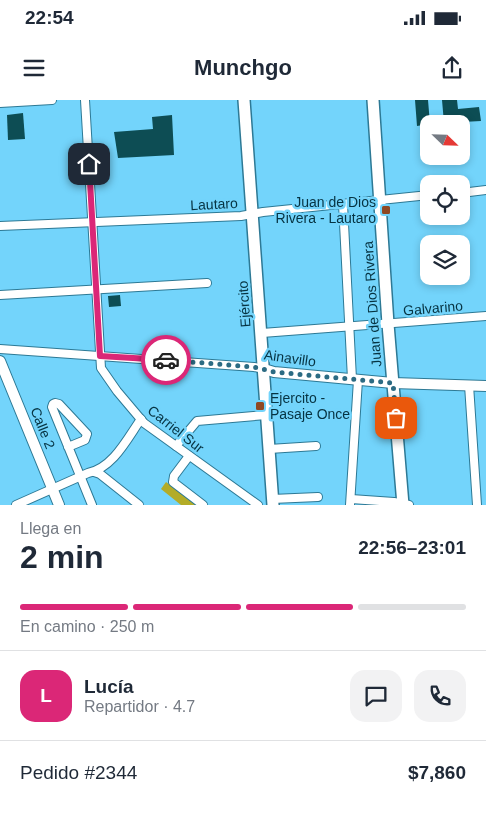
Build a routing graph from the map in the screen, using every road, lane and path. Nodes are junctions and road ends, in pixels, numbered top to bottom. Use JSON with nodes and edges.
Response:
{"nodes":[{"id":1,"x":52,"y":100,"type":"edge"},
{"id":2,"x":85,"y":100,"type":"edge"},
{"id":3,"x":244,"y":100,"type":"edge"},
{"id":4,"x":373,"y":100,"type":"edge"},
{"id":5,"x":0,"y":103,"type":"edge"},
{"id":6,"x":486,"y":190,"type":"edge"},
{"id":7,"x":470,"y":192,"type":"edge"},
{"id":8,"x":420,"y":197,"type":"edge"},
{"id":9,"x":380,"y":200,"type":"junction"},
{"id":10,"x":343,"y":204,"type":"junction"},
{"id":11,"x":252,"y":214,"type":"junction"},
{"id":12,"x":92,"y":222,"type":"junction"},
{"id":13,"x":0,"y":226,"type":"edge"},
{"id":14,"x":207,"y":283,"type":"dead end"},
{"id":15,"x":96,"y":290,"type":"junction"},
{"id":16,"x":0,"y":295,"type":"edge"},
{"id":17,"x":486,"y":316,"type":"edge"},
{"id":18,"x":388,"y":324,"type":"junction"},
{"id":19,"x":349,"y":326,"type":"junction"},
{"id":20,"x":262,"y":333,"type":"junction"},
{"id":21,"x":0,"y":348,"type":"edge"},
{"id":22,"x":100,"y":356,"type":"junction"},
{"id":23,"x":0,"y":361,"type":"edge"},
{"id":24,"x":264,"y":369,"type":"junction"},
{"id":25,"x":355,"y":380,"type":"junction"},
{"id":26,"x":393,"y":383,"type":"junction"},
{"id":27,"x":468,"y":385,"type":"junction"},
{"id":28,"x":486,"y":386,"type":"edge"},
{"id":29,"x":266,"y":415,"type":"junction"},
{"id":30,"x":141,"y":419,"type":"junction"},
{"id":31,"x":176,"y":446,"type":"junction"},
{"id":32,"x":316,"y":446,"type":"dead end"},
{"id":33,"x":68,"y":447,"type":"junction"},
{"id":34,"x":269,"y":449,"type":"junction"},
{"id":35,"x":189,"y":456,"type":"junction"},
{"id":36,"x":94,"y":472,"type":"junction"},
{"id":37,"x":80,"y":476,"type":"junction"},
{"id":38,"x":52,"y":488,"type":"junction"},
{"id":39,"x":318,"y":497,"type":"dead end"},
{"id":40,"x":273,"y":502,"type":"edge"},
{"id":41,"x":351,"y":502,"type":"edge"},
{"id":42,"x":16,"y":505,"type":"edge"},
{"id":43,"x":60,"y":505,"type":"edge"},
{"id":44,"x":92,"y":505,"type":"edge"},
{"id":45,"x":139,"y":505,"type":"edge"},
{"id":46,"x":203,"y":505,"type":"edge"},
{"id":47,"x":258,"y":505,"type":"edge"},
{"id":48,"x":405,"y":505,"type":"edge"},
{"id":49,"x":477,"y":505,"type":"edge"}],
"edges":[{"from":1,"to":5,"type":"street"},
{"from":2,"to":12,"type":"street","name":"Carriel Sur"},
{"from":3,"to":11,"type":"main road","name":"Ejército"},
{"from":4,"to":9,"type":"main road","name":"Juan de Dios Rivera"},
{"from":6,"to":7,"type":"street"},
{"from":8,"to":9,"type":"street","name":"Lautaro"},
{"from":9,"to":10,"type":"street","name":"Lautaro"},
{"from":9,"to":18,"type":"main road","name":"Juan de Dios Rivera"},
{"from":10,"to":11,"type":"street","name":"Lautaro"},
{"from":10,"to":19,"type":"street"},
{"from":11,"to":12,"type":"street","name":"Lautaro"},
{"from":11,"to":20,"type":"main road","name":"Ejército"},
{"from":12,"to":13,"type":"street","name":"Lautaro"},
{"from":12,"to":15,"type":"street","name":"Carriel Sur"},
{"from":14,"to":15,"type":"street"},
{"from":15,"to":16,"type":"street"},
{"from":15,"to":22,"type":"street","name":"Carriel Sur"},
{"from":17,"to":18,"type":"street","name":"Galvarino"},
{"from":18,"to":19,"type":"street","name":"Galvarino"},
{"from":18,"to":26,"type":"main road","name":"Juan de Dios Rivera"},
{"from":19,"to":20,"type":"street","name":"Galvarino"},
{"from":19,"to":25,"type":"street"},
{"from":20,"to":24,"type":"main road","name":"Ejército"},
{"from":21,"to":22,"type":"street","name":"Ainavillo"},
{"from":22,"to":24,"type":"street","name":"Ainavillo"},
{"from":22,"to":30,"type":"street","name":"Carriel Sur"},
{"from":23,"to":38,"type":"street","name":"Calle 2"},
{"from":24,"to":25,"type":"street","name":"Ainavillo"},
{"from":24,"to":29,"type":"main road","name":"Ejército"},
{"from":25,"to":26,"type":"street","name":"Ainavillo"},
{"from":25,"to":41,"type":"street"},
{"from":26,"to":27,"type":"street","name":"Ainavillo"},
{"from":26,"to":48,"type":"main road","name":"Juan de Dios Rivera"},
{"from":27,"to":28,"type":"street","name":"Ainavillo"},
{"from":27,"to":49,"type":"street"},
{"from":29,"to":31,"type":"street"},
{"from":29,"to":34,"type":"main road","name":"Ejército"},
{"from":30,"to":31,"type":"street","name":"Carriel Sur"},
{"from":30,"to":36,"type":"street"},
{"from":31,"to":35,"type":"street","name":"Carriel Sur"},
{"from":32,"to":34,"type":"street"},
{"from":33,"to":33,"type":"street"},
{"from":33,"to":37,"type":"street"},
{"from":34,"to":40,"type":"main road","name":"Ejército"},
{"from":35,"to":46,"type":"street"},
{"from":35,"to":47,"type":"street","name":"Carriel Sur"},
{"from":36,"to":37,"type":"street"},
{"from":36,"to":45,"type":"street"},
{"from":37,"to":38,"type":"street"},
{"from":37,"to":44,"type":"street"},
{"from":38,"to":42,"type":"street"},
{"from":38,"to":43,"type":"street","name":"Calle 2"},
{"from":39,"to":40,"type":"street"},
{"from":41,"to":48,"type":"street"}]}
